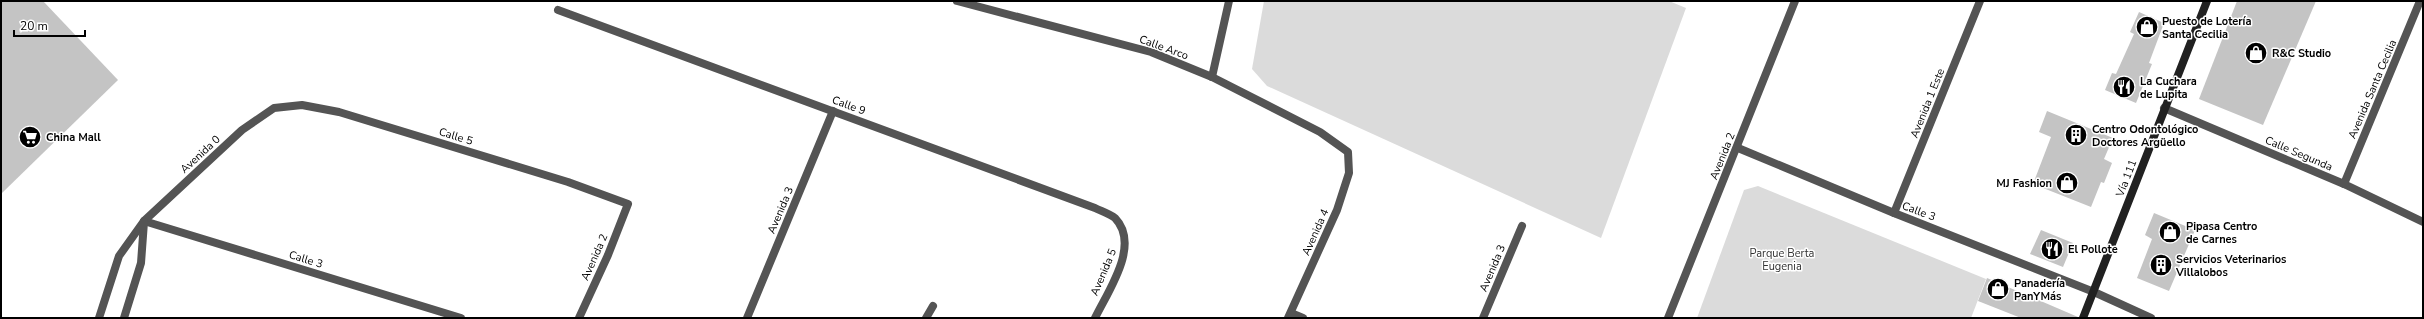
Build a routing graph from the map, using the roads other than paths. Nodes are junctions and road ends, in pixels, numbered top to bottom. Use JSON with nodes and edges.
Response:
{"nodes":[{"id":1,"x":957,"y":1,"type":"edge"},
{"id":2,"x":1229,"y":1,"type":"edge"},
{"id":3,"x":1795,"y":1,"type":"edge"},
{"id":4,"x":1980,"y":1,"type":"edge"},
{"id":5,"x":2207,"y":1,"type":"edge"},
{"id":6,"x":2420,"y":1,"type":"edge"},
{"id":7,"x":558,"y":10,"type":"dead end"},
{"id":8,"x":1212,"y":77,"type":"junction"},
{"id":9,"x":274,"y":108,"type":"joint"},
{"id":10,"x":2164,"y":108,"type":"junction"},
{"id":11,"x":833,"y":111,"type":"junction"},
{"id":12,"x":1738,"y":148,"type":"junction"},
{"id":13,"x":1348,"y":152,"type":"joint"},
{"id":14,"x":2344,"y":184,"type":"junction"},
{"id":15,"x":628,"y":204,"type":"joint"},
{"id":16,"x":1894,"y":213,"type":"junction"},
{"id":17,"x":144,"y":221,"type":"junction"},
{"id":18,"x":2423,"y":222,"type":"edge"},
{"id":19,"x":1522,"y":226,"type":"dead end"},
{"id":20,"x":1125,"y":233,"type":"joint"},
{"id":21,"x":2094,"y":292,"type":"junction"},
{"id":22,"x":933,"y":306,"type":"dead end"},
{"id":23,"x":1290,"y":316,"type":"edge"},
{"id":24,"x":99,"y":318,"type":"edge"},
{"id":25,"x":124,"y":318,"type":"edge"},
{"id":26,"x":461,"y":318,"type":"edge"},
{"id":27,"x":578,"y":318,"type":"edge"},
{"id":28,"x":747,"y":318,"type":"edge"},
{"id":29,"x":926,"y":318,"type":"edge"},
{"id":30,"x":1095,"y":318,"type":"edge"},
{"id":31,"x":1304,"y":318,"type":"edge"},
{"id":32,"x":1483,"y":318,"type":"edge"},
{"id":33,"x":1668,"y":318,"type":"edge"},
{"id":34,"x":2084,"y":318,"type":"edge"},
{"id":35,"x":2151,"y":318,"type":"edge"}],
"edges":[{"from":1,"to":8,"type":"street","name":"Calle Arco"},
{"from":2,"to":8,"type":"street"},
{"from":3,"to":12,"type":"street","name":"Avenida 2"},
{"from":4,"to":16,"type":"street","name":"Avenida 1 Este"},
{"from":5,"to":10,"type":"main road","name":"Vía 111"},
{"from":6,"to":14,"type":"street","name":"Avenida Santa Cecilia"},
{"from":7,"to":11,"type":"street","name":"Calle 9"},
{"from":8,"to":13,"type":"street","name":"Calle Arco"},
{"from":9,"to":15,"type":"street","name":"Calle 5"},
{"from":9,"to":17,"type":"street","name":"Avenida 0"},
{"from":10,"to":14,"type":"street","name":"Calle Segunda"},
{"from":10,"to":21,"type":"main road","name":"Vía 111"},
{"from":11,"to":20,"type":"street","name":"Calle 9"},
{"from":11,"to":28,"type":"street","name":"Avenida 3"},
{"from":12,"to":16,"type":"street","name":"Calle 3"},
{"from":12,"to":33,"type":"street","name":"Avenida 2"},
{"from":13,"to":23,"type":"street","name":"Avenida 4"},
{"from":14,"to":18,"type":"street","name":"Calle Segunda"},
{"from":15,"to":27,"type":"street","name":"Avenida 2"},
{"from":16,"to":21,"type":"street","name":"Calle 3"},
{"from":17,"to":24,"type":"street","name":"Avenida 0"},
{"from":17,"to":25,"type":"street"},
{"from":17,"to":26,"type":"street","name":"Calle 3"},
{"from":19,"to":32,"type":"street","name":"Avenida 3"},
{"from":20,"to":30,"type":"street","name":"Avenida 5"},
{"from":21,"to":34,"type":"main road","name":"Vía 111"},
{"from":21,"to":35,"type":"street","name":"Calle 3"},
{"from":22,"to":29,"type":"street"},
{"from":23,"to":31,"type":"street"}]}
